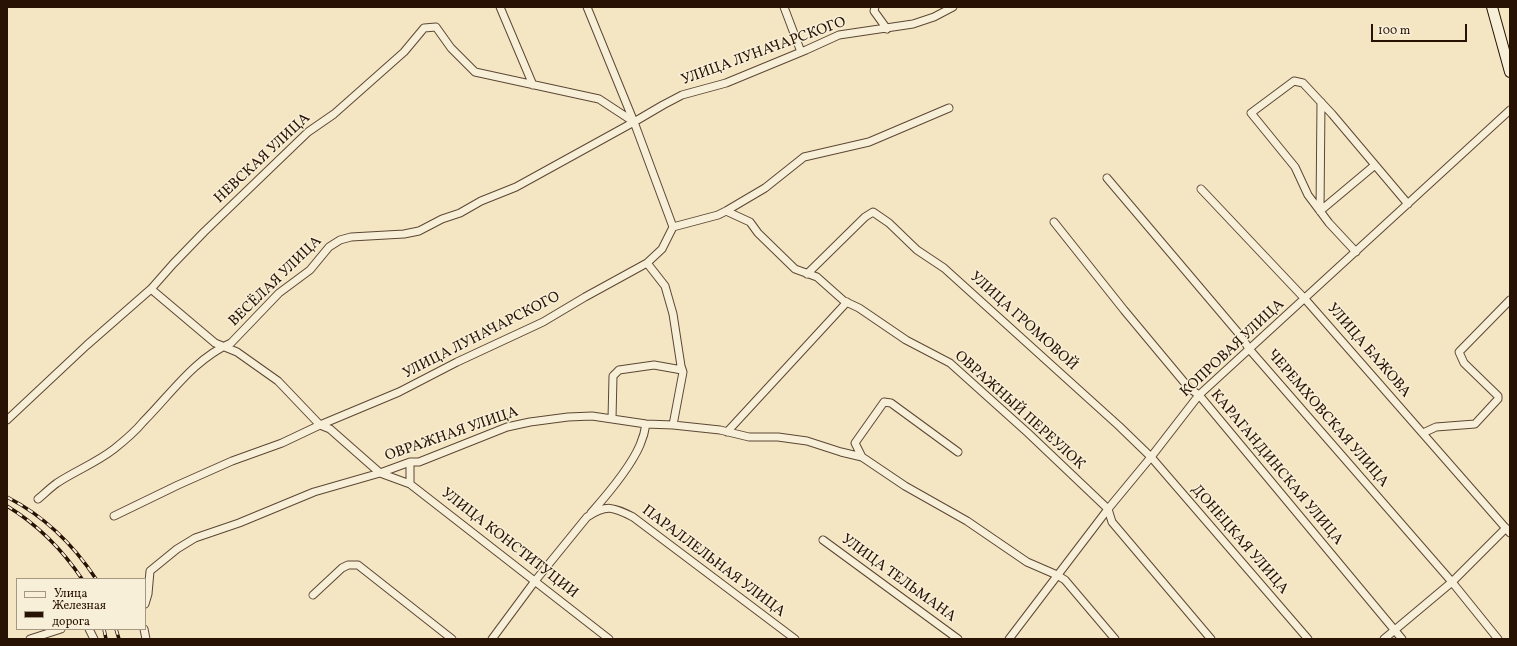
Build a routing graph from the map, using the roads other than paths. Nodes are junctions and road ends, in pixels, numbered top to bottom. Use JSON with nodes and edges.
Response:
{"nodes":[{"id":1,"x":500,"y":7,"type":"edge"},
{"id":2,"x":587,"y":7,"type":"edge"},
{"id":3,"x":784,"y":7,"type":"edge"},
{"id":4,"x":875,"y":7,"type":"edge"},
{"id":5,"x":953,"y":7,"type":"edge"},
{"id":6,"x":1492,"y":7,"type":"edge"},
{"id":7,"x":887,"y":29,"type":"junction"},
{"id":8,"x":801,"y":52,"type":"junction"},
{"id":9,"x":1510,"y":72,"type":"edge"},
{"id":10,"x":533,"y":85,"type":"junction"},
{"id":11,"x":1321,"y":102,"type":"junction"},
{"id":12,"x":948,"y":108,"type":"dead end"},
{"id":13,"x":1510,"y":110,"type":"edge"},
{"id":14,"x":634,"y":122,"type":"junction"},
{"id":15,"x":1375,"y":165,"type":"junction"},
{"id":16,"x":1107,"y":178,"type":"dead end"},
{"id":17,"x":1201,"y":189,"type":"dead end"},
{"id":18,"x":1408,"y":204,"type":"junction"},
{"id":19,"x":726,"y":210,"type":"junction"},
{"id":20,"x":1320,"y":211,"type":"junction"},
{"id":21,"x":1054,"y":222,"type":"dead end"},
{"id":22,"x":673,"y":227,"type":"junction"},
{"id":23,"x":1356,"y":252,"type":"junction"},
{"id":24,"x":647,"y":263,"type":"junction"},
{"id":25,"x":807,"y":274,"type":"junction"},
{"id":26,"x":151,"y":289,"type":"junction"},
{"id":27,"x":1305,"y":299,"type":"junction"},
{"id":28,"x":1510,"y":300,"type":"edge"},
{"id":29,"x":846,"y":302,"type":"junction"},
{"id":30,"x":224,"y":346,"type":"junction"},
{"id":31,"x":1250,"y":350,"type":"junction"},
{"id":32,"x":682,"y":370,"type":"junction"},
{"id":33,"x":1199,"y":395,"type":"junction"},
{"id":34,"x":612,"y":419,"type":"junction"},
{"id":35,"x":7,"y":420,"type":"edge"},
{"id":36,"x":646,"y":424,"type":"junction"},
{"id":37,"x":320,"y":425,"type":"junction"},
{"id":38,"x":673,"y":425,"type":"junction"},
{"id":39,"x":727,"y":432,"type":"junction"},
{"id":40,"x":1423,"y":433,"type":"junction"},
{"id":41,"x":958,"y":452,"type":"dead end"},
{"id":42,"x":862,"y":457,"type":"junction"},
{"id":43,"x":1151,"y":457,"type":"junction"},
{"id":44,"x":410,"y":462,"type":"junction"},
{"id":45,"x":380,"y":473,"type":"junction"},
{"id":46,"x":410,"y":484,"type":"junction"},
{"id":47,"x":38,"y":499,"type":"dead end"},
{"id":48,"x":1108,"y":509,"type":"junction"},
{"id":49,"x":114,"y":516,"type":"dead end"},
{"id":50,"x":588,"y":517,"type":"junction"},
{"id":51,"x":1508,"y":531,"type":"edge"},
{"id":52,"x":823,"y":540,"type":"dead end"},
{"id":53,"x":1057,"y":575,"type":"junction"},
{"id":54,"x":536,"y":581,"type":"junction"},
{"id":55,"x":1452,"y":582,"type":"junction"},
{"id":56,"x":313,"y":595,"type":"dead end"},
{"id":57,"x":146,"y":601,"type":"edge"},
{"id":58,"x":58,"y":630,"type":"edge"},
{"id":59,"x":90,"y":630,"type":"edge"},
{"id":60,"x":1394,"y":631,"type":"junction"},
{"id":61,"x":1014,"y":637,"type":"edge"},
{"id":62,"x":30,"y":639,"type":"edge"},
{"id":63,"x":94,"y":639,"type":"edge"},
{"id":64,"x":452,"y":639,"type":"edge"},
{"id":65,"x":492,"y":639,"type":"edge"},
{"id":66,"x":609,"y":639,"type":"edge"},
{"id":67,"x":795,"y":639,"type":"edge"},
{"id":68,"x":958,"y":639,"type":"edge"},
{"id":69,"x":1115,"y":639,"type":"edge"},
{"id":70,"x":1211,"y":639,"type":"edge"},
{"id":71,"x":1308,"y":639,"type":"edge"},
{"id":72,"x":1384,"y":639,"type":"edge"},
{"id":73,"x":1402,"y":639,"type":"edge"},
{"id":74,"x":1498,"y":639,"type":"edge"}],
"edges":[{"from":1,"to":10,"type":"street"},
{"from":2,"to":14,"type":"street"},
{"from":3,"to":8,"type":"street"},
{"from":4,"to":7,"type":"street"},
{"from":5,"to":7,"type":"street","name":"УЛИЦА ЛУНАЧАРСКОГО"},
{"from":6,"to":9,"type":"street"},
{"from":7,"to":8,"type":"street","name":"УЛИЦА ЛУНАЧАРСКОГО"},
{"from":8,"to":14,"type":"street","name":"УЛИЦА ЛУНАЧАРСКОГО"},
{"from":10,"to":14,"type":"street"},
{"from":10,"to":26,"type":"street","name":"НЕВСКАЯ УЛИЦА"},
{"from":11,"to":15,"type":"street"},
{"from":11,"to":20,"type":"street"},
{"from":11,"to":20,"type":"street"},
{"from":12,"to":19,"type":"street"},
{"from":13,"to":18,"type":"street","name":"КОПРОВАЯ УЛИЦА"},
{"from":14,"to":22,"type":"street"},
{"from":14,"to":30,"type":"street","name":"ВЕСЁЛАЯ УЛИЦА"},
{"from":15,"to":18,"type":"street"},
{"from":15,"to":20,"type":"street"},
{"from":16,"to":31,"type":"street","name":"ЧЕРЕМХОВСКАЯ УЛИЦА"},
{"from":17,"to":27,"type":"street","name":"УЛИЦА БАЖОВА"},
{"from":18,"to":23,"type":"street","name":"КОПРОВАЯ УЛИЦА"},
{"from":19,"to":22,"type":"street"},
{"from":19,"to":25,"type":"street","name":"ОВРАЖНЫЙ ПЕРЕУЛОК"},
{"from":20,"to":23,"type":"street"},
{"from":21,"to":33,"type":"street","name":"КАРАГАНДИНСКАЯ УЛИЦА"},
{"from":22,"to":24,"type":"street","name":"УЛИЦА ЛУНАЧАРСКОГО"},
{"from":23,"to":27,"type":"street","name":"КОПРОВАЯ УЛИЦА"},
{"from":24,"to":32,"type":"street"},
{"from":24,"to":37,"type":"street","name":"УЛИЦА ЛУНАЧАРСКОГО"},
{"from":25,"to":29,"type":"street","name":"ОВРАЖНЫЙ ПЕРЕУЛОК"},
{"from":25,"to":43,"type":"street","name":"УЛИЦА ГРОМОВОЙ"},
{"from":26,"to":30,"type":"street"},
{"from":26,"to":35,"type":"street","name":"НЕВСКАЯ УЛИЦА"},
{"from":27,"to":31,"type":"street","name":"КОПРОВАЯ УЛИЦА"},
{"from":27,"to":40,"type":"street","name":"УЛИЦА БАЖОВА"},
{"from":28,"to":40,"type":"street"},
{"from":29,"to":39,"type":"street"},
{"from":29,"to":48,"type":"street","name":"ОВРАЖНЫЙ ПЕРЕУЛОК"},
{"from":30,"to":37,"type":"street"},
{"from":30,"to":47,"type":"street","name":"ВЕСЁЛАЯ УЛИЦА"},
{"from":31,"to":33,"type":"street","name":"КОПРОВАЯ УЛИЦА"},
{"from":31,"to":55,"type":"street","name":"ЧЕРЕМХОВСКАЯ УЛИЦА"},
{"from":32,"to":34,"type":"street"},
{"from":32,"to":38,"type":"street"},
{"from":33,"to":43,"type":"street","name":"КОПРОВАЯ УЛИЦА"},
{"from":33,"to":60,"type":"street","name":"КАРАГАНДИНСКАЯ УЛИЦА"},
{"from":34,"to":36,"type":"street","name":"ОВРАЖНАЯ УЛИЦА"},
{"from":34,"to":44,"type":"street","name":"ОВРАЖНАЯ УЛИЦА"},
{"from":36,"to":38,"type":"street","name":"ОВРАЖНАЯ УЛИЦА"},
{"from":36,"to":50,"type":"street"},
{"from":37,"to":45,"type":"street"},
{"from":37,"to":49,"type":"street","name":"УЛИЦА ЛУНАЧАРСКОГО"},
{"from":38,"to":39,"type":"street","name":"ОВРАЖНАЯ УЛИЦА"},
{"from":39,"to":42,"type":"street","name":"ОВРАЖНАЯ УЛИЦА"},
{"from":40,"to":51,"type":"street","name":"УЛИЦА БАЖОВА"},
{"from":41,"to":42,"type":"street"},
{"from":42,"to":53,"type":"street","name":"ОВРАЖНАЯ УЛИЦА"},
{"from":43,"to":48,"type":"street","name":"КОПРОВАЯ УЛИЦА"},
{"from":43,"to":71,"type":"street","name":"ДОНЕЦКАЯ УЛИЦА"},
{"from":44,"to":45,"type":"street","name":"ОВРАЖНАЯ УЛИЦА"},
{"from":44,"to":46,"type":"street"},
{"from":45,"to":46,"type":"street","name":"УЛИЦА КОНСТИТУЦИИ"},
{"from":45,"to":57,"type":"street","name":"ОВРАЖНАЯ УЛИЦА"},
{"from":46,"to":54,"type":"street","name":"УЛИЦА КОНСТИТУЦИИ"},
{"from":48,"to":53,"type":"street","name":"КОПРОВАЯ УЛИЦА"},
{"from":48,"to":70,"type":"street"},
{"from":50,"to":54,"type":"street"},
{"from":50,"to":67,"type":"street","name":"ПАРАЛЛЕЛЬНАЯ УЛИЦА"},
{"from":51,"to":55,"type":"street"},
{"from":52,"to":68,"type":"street","name":"УЛИЦА ТЕЛЬМАНА"},
{"from":53,"to":61,"type":"street","name":"КОПРОВАЯ УЛИЦА"},
{"from":53,"to":69,"type":"street"},
{"from":54,"to":65,"type":"street"},
{"from":54,"to":66,"type":"street","name":"УЛИЦА КОНСТИТУЦИИ"},
{"from":55,"to":60,"type":"street"},
{"from":55,"to":74,"type":"street","name":"ЧЕРЕМХОВСКАЯ УЛИЦА"},
{"from":56,"to":64,"type":"street"},
{"from":58,"to":62,"type":"street"},
{"from":59,"to":63,"type":"street"},
{"from":60,"to":72,"type":"street"},
{"from":60,"to":73,"type":"street","name":"КАРАГАНДИНСКАЯ УЛИЦА"}]}
